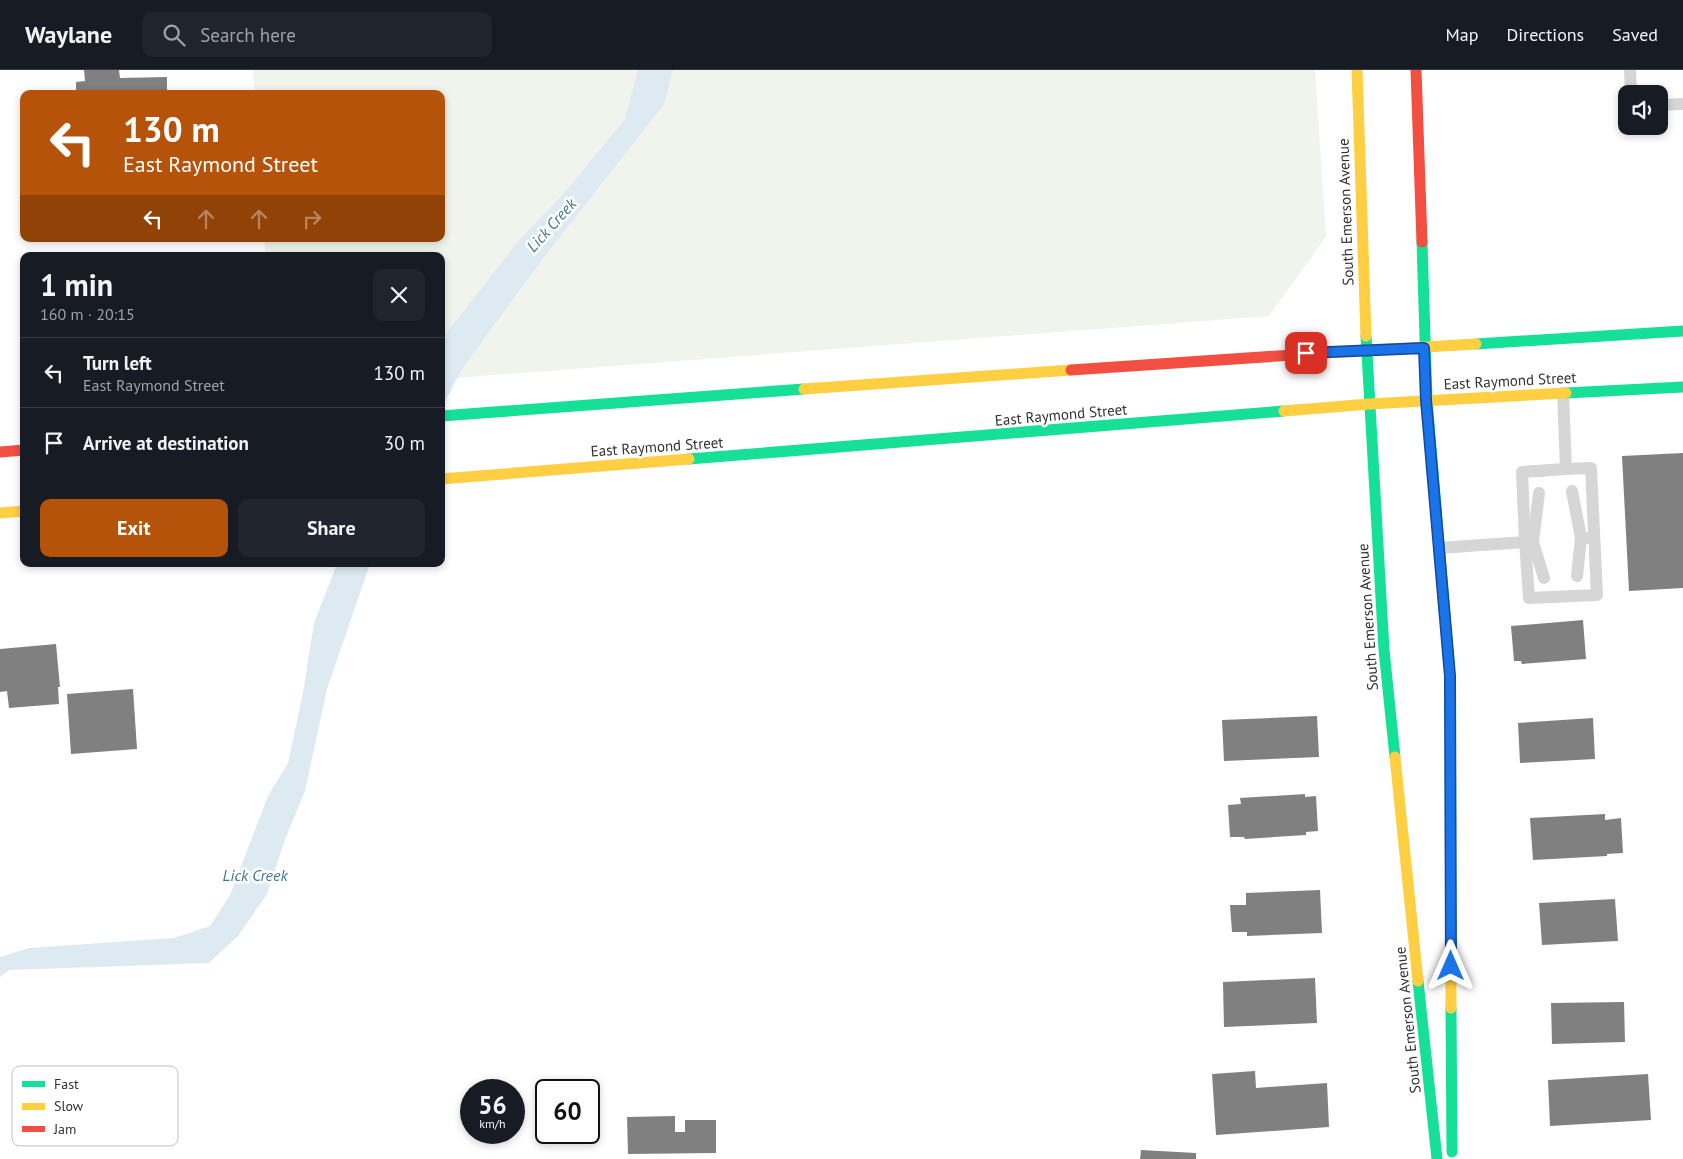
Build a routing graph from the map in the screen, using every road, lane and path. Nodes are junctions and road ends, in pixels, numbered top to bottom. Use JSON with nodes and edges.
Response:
{"nodes":[{"id":1,"x":1357,"y":70,"type":"edge"},
{"id":2,"x":1416,"y":70,"type":"edge"},
{"id":3,"x":1630,"y":70,"type":"edge"},
{"id":4,"x":1631,"y":85,"type":"edge"},
{"id":5,"x":1683,"y":104,"type":"edge"},
{"id":6,"x":1668,"y":105,"type":"edge"},
{"id":7,"x":1683,"y":331,"type":"edge"},
{"id":8,"x":1424,"y":348,"type":"junction"},
{"id":9,"x":1366,"y":349,"type":"junction"},
{"id":10,"x":1683,"y":387,"type":"edge"},
{"id":11,"x":1563,"y":393,"type":"junction"},
{"id":12,"x":1426,"y":400,"type":"junction"},
{"id":13,"x":1369,"y":404,"type":"junction"},
{"id":14,"x":445,"y":416,"type":"edge"},
{"id":15,"x":20,"y":450,"type":"edge"},
{"id":16,"x":0,"y":452,"type":"edge"},
{"id":17,"x":1566,"y":469,"type":"junction"},
{"id":18,"x":445,"y":479,"type":"edge"},
{"id":19,"x":1572,"y":491,"type":"dead end"},
{"id":20,"x":1540,"y":493,"type":"dead end"},
{"id":21,"x":20,"y":511,"type":"edge"},
{"id":22,"x":0,"y":513,"type":"edge"},
{"id":23,"x":1573,"y":521,"type":"dead end"},
{"id":24,"x":1540,"y":522,"type":"dead end"},
{"id":25,"x":1588,"y":538,"type":"junction"},
{"id":26,"x":1529,"y":542,"type":"junction"},
{"id":27,"x":1439,"y":548,"type":"junction"},
{"id":28,"x":1575,"y":552,"type":"dead end"},
{"id":29,"x":1543,"y":554,"type":"dead end"},
{"id":30,"x":1577,"y":576,"type":"dead end"},
{"id":31,"x":1544,"y":578,"type":"dead end"},
{"id":32,"x":1437,"y":1159,"type":"edge"},
{"id":33,"x":1452,"y":1159,"type":"edge"}],
"edges":[{"from":1,"to":9,"type":"main road","name":"South Emerson Avenue"},
{"from":2,"to":8,"type":"main road"},
{"from":3,"to":4,"type":"lane"},
{"from":5,"to":6,"type":"lane"},
{"from":7,"to":8,"type":"main road"},
{"from":8,"to":9,"type":"main road"},
{"from":8,"to":12,"type":"main road"},
{"from":9,"to":13,"type":"main road","name":"South Emerson Avenue"},
{"from":9,"to":14,"type":"main road"},
{"from":10,"to":11,"type":"main road","name":"East Raymond Street"},
{"from":11,"to":12,"type":"main road","name":"East Raymond Street"},
{"from":11,"to":17,"type":"lane"},
{"from":12,"to":13,"type":"main road","name":"East Raymond Street"},
{"from":12,"to":27,"type":"main road"},
{"from":13,"to":18,"type":"main road","name":"East Raymond Street"},
{"from":13,"to":32,"type":"main road","name":"South Emerson Avenue"},
{"from":15,"to":16,"type":"main road"},
{"from":17,"to":25,"type":"lane"},
{"from":17,"to":26,"type":"lane"},
{"from":19,"to":25,"type":"lane"},
{"from":20,"to":26,"type":"lane"},
{"from":21,"to":22,"type":"main road"},
{"from":23,"to":25,"type":"lane"},
{"from":24,"to":26,"type":"lane"},
{"from":25,"to":26,"type":"lane"},
{"from":25,"to":28,"type":"lane"},
{"from":25,"to":30,"type":"lane"},
{"from":26,"to":27,"type":"lane"},
{"from":26,"to":29,"type":"lane"},
{"from":26,"to":31,"type":"lane"},
{"from":27,"to":33,"type":"main road"}]}
